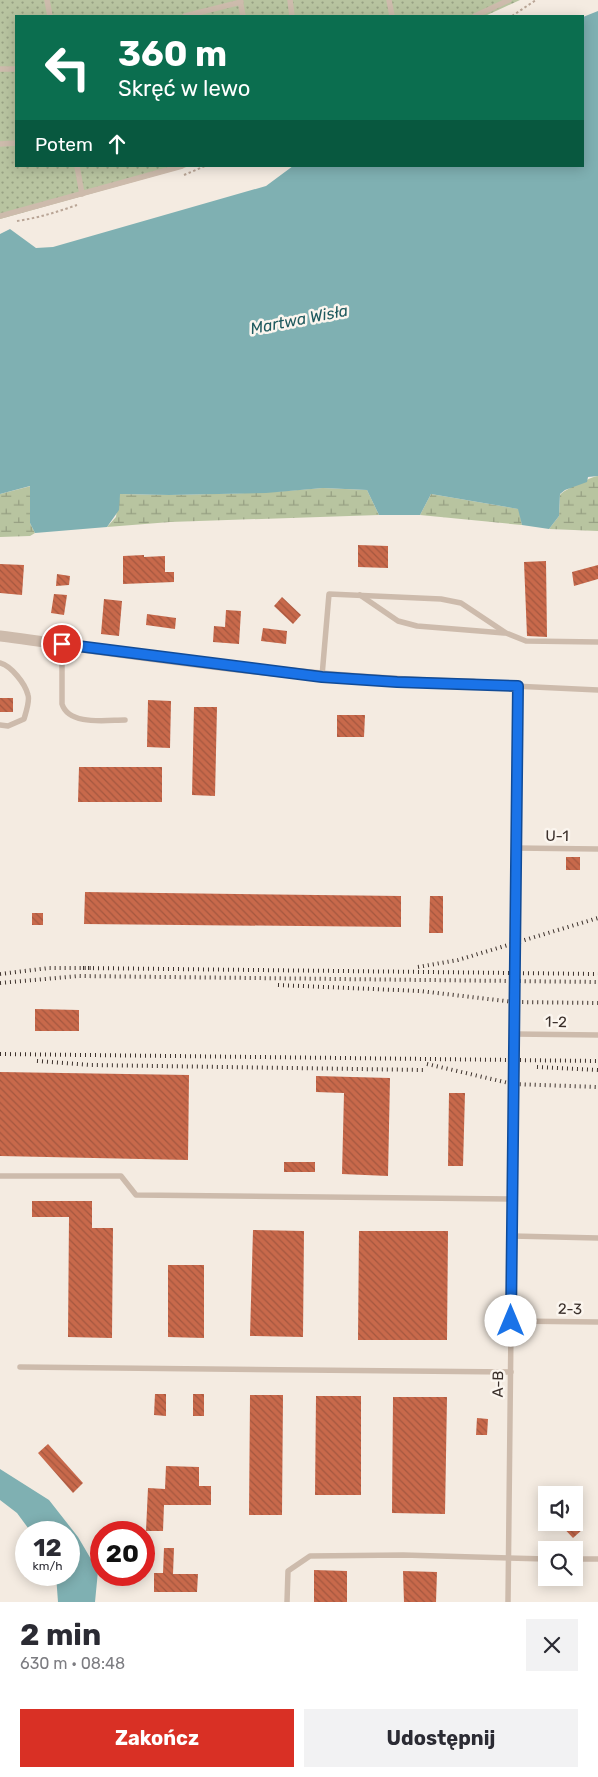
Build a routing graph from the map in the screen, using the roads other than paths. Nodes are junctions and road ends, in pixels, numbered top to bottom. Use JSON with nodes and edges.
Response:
{"nodes":[{"id":1,"x":47,"y":0,"type":"edge"},
{"id":2,"x":290,"y":0,"type":"edge"},
{"id":3,"x":389,"y":0,"type":"edge"},
{"id":4,"x":509,"y":0,"type":"edge"},
{"id":5,"x":241,"y":1,"type":"edge"},
{"id":6,"x":496,"y":3,"type":"edge"},
{"id":7,"x":50,"y":15,"type":"edge"},
{"id":8,"x":189,"y":15,"type":"edge"},
{"id":9,"x":243,"y":15,"type":"edge"},
{"id":10,"x":292,"y":15,"type":"edge"},
{"id":11,"x":392,"y":15,"type":"edge"},
{"id":12,"x":477,"y":15,"type":"edge"},
{"id":13,"x":0,"y":69,"type":"edge"},
{"id":14,"x":15,"y":69,"type":"edge"},
{"id":15,"x":15,"y":143,"type":"edge"},
{"id":16,"x":0,"y":144,"type":"edge"},
{"id":17,"x":78,"y":167,"type":"edge"},
{"id":18,"x":178,"y":167,"type":"edge"},
{"id":19,"x":82,"y":194,"type":"junction"},
{"id":20,"x":0,"y":216,"type":"edge"},
{"id":21,"x":360,"y":595,"type":"junction"},
{"id":22,"x":506,"y":633,"type":"junction"},
{"id":23,"x":0,"y":636,"type":"edge"},
{"id":24,"x":598,"y":642,"type":"edge"},
{"id":25,"x":62,"y":644,"type":"junction"},
{"id":26,"x":0,"y":663,"type":"edge"},
{"id":27,"x":322,"y":677,"type":"junction"},
{"id":28,"x":474,"y":684,"type":"joint"},
{"id":29,"x":518,"y":686,"type":"junction"},
{"id":30,"x":598,"y":690,"type":"edge"},
{"id":31,"x":126,"y":720,"type":"dead end"},
{"id":32,"x":0,"y":725,"type":"edge"},
{"id":33,"x":515,"y":848,"type":"junction"},
{"id":34,"x":598,"y":849,"type":"edge"},
{"id":35,"x":514,"y":1034,"type":"junction"},
{"id":36,"x":598,"y":1035,"type":"edge"},
{"id":37,"x":0,"y":1176,"type":"edge"},
{"id":38,"x":512,"y":1199,"type":"junction"},
{"id":39,"x":512,"y":1236,"type":"junction"},
{"id":40,"x":598,"y":1238,"type":"edge"},
{"id":41,"x":511,"y":1321,"type":"junction"},
{"id":42,"x":598,"y":1322,"type":"edge"},
{"id":43,"x":20,"y":1367,"type":"dead end"},
{"id":44,"x":511,"y":1372,"type":"junction"},
{"id":45,"x":509,"y":1559,"type":"junction"},
{"id":46,"x":538,"y":1559,"type":"edge"},
{"id":47,"x":583,"y":1559,"type":"edge"},
{"id":48,"x":598,"y":1559,"type":"edge"},
{"id":49,"x":287,"y":1602,"type":"edge"},
{"id":50,"x":508,"y":1602,"type":"edge"}],
"edges":[{"from":1,"to":7,"type":"lane"},
{"from":2,"to":10,"type":"lane"},
{"from":3,"to":11,"type":"lane"},
{"from":4,"to":6,"type":"lane"},
{"from":5,"to":8,"type":"lane"},
{"from":5,"to":9,"type":"lane"},
{"from":6,"to":12,"type":"lane"},
{"from":13,"to":14,"type":"lane"},
{"from":15,"to":16,"type":"lane"},
{"from":17,"to":19,"type":"lane"},
{"from":18,"to":19,"type":"lane"},
{"from":19,"to":20,"type":"lane"},
{"from":21,"to":22,"type":"lane"},
{"from":21,"to":22,"type":"lane"},
{"from":21,"to":27,"type":"lane"},
{"from":22,"to":24,"type":"lane"},
{"from":23,"to":25,"type":"street"},
{"from":25,"to":27,"type":"street"},
{"from":25,"to":31,"type":"lane"},
{"from":26,"to":32,"type":"lane"},
{"from":27,"to":28,"type":"street"},
{"from":28,"to":29,"type":"lane"},
{"from":29,"to":30,"type":"lane"},
{"from":29,"to":33,"type":"lane","name":"A-B"},
{"from":33,"to":34,"type":"lane","name":"U-1"},
{"from":33,"to":35,"type":"lane","name":"A-B"},
{"from":35,"to":36,"type":"lane","name":"1-2"},
{"from":35,"to":38,"type":"lane","name":"A-B"},
{"from":37,"to":38,"type":"lane"},
{"from":38,"to":39,"type":"lane","name":"A-B"},
{"from":39,"to":40,"type":"lane"},
{"from":39,"to":41,"type":"lane","name":"A-B"},
{"from":41,"to":42,"type":"lane","name":"2-3"},
{"from":41,"to":44,"type":"lane","name":"A-B"},
{"from":43,"to":44,"type":"lane"},
{"from":44,"to":45,"type":"lane","name":"A-B"},
{"from":45,"to":46,"type":"lane"},
{"from":45,"to":49,"type":"lane"},
{"from":45,"to":50,"type":"lane","name":"A-B"},
{"from":47,"to":48,"type":"lane"}]}
